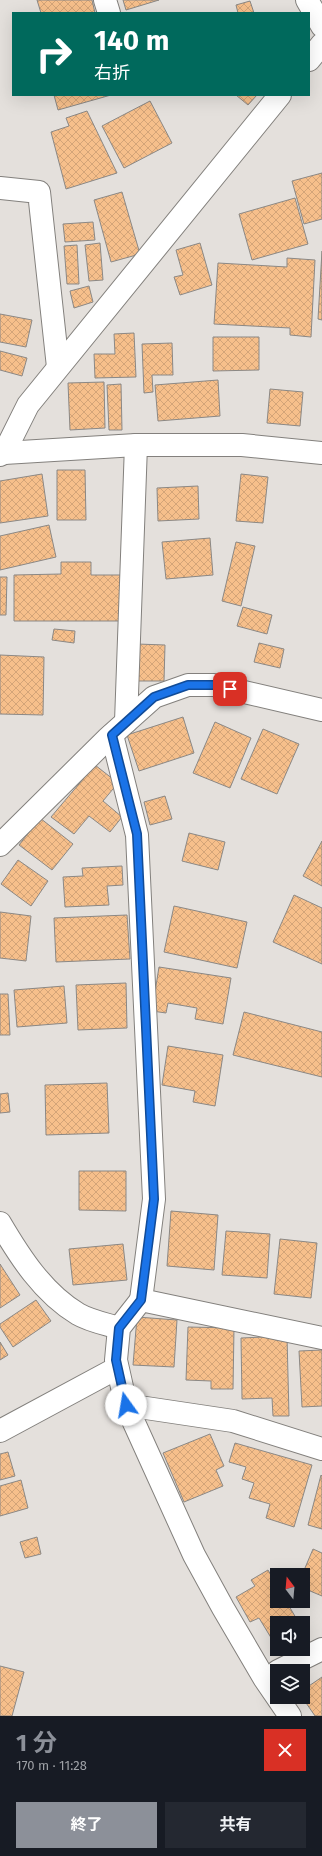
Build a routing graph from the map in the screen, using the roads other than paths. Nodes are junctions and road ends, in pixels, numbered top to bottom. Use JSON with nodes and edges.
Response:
{"nodes":[{"id":1,"x":105,"y":0,"type":"edge"},
{"id":2,"x":307,"y":0,"type":"edge"},
{"id":3,"x":109,"y":12,"type":"edge"},
{"id":4,"x":322,"y":26,"type":"edge"},
{"id":5,"x":322,"y":44,"type":"edge"},
{"id":6,"x":310,"y":59,"type":"edge"},
{"id":7,"x":279,"y":96,"type":"edge"},
{"id":8,"x":0,"y":188,"type":"edge"},
{"id":9,"x":58,"y":367,"type":"junction"},
{"id":10,"x":136,"y":445,"type":"junction"},
{"id":11,"x":1,"y":449,"type":"edge"},
{"id":12,"x":322,"y":453,"type":"edge"},
{"id":13,"x":322,"y":710,"type":"edge"},
{"id":14,"x":119,"y":728,"type":"junction"},
{"id":15,"x":0,"y":845,"type":"edge"},
{"id":16,"x":0,"y":1223,"type":"edge"},
{"id":17,"x":141,"y":1300,"type":"junction"},
{"id":18,"x":119,"y":1328,"type":"junction"},
{"id":19,"x":322,"y":1338,"type":"edge"},
{"id":20,"x":117,"y":1368,"type":"junction"},
{"id":21,"x":126,"y":1405,"type":"junction"},
{"id":22,"x":0,"y":1431,"type":"edge"},
{"id":23,"x":322,"y":1449,"type":"edge"},
{"id":24,"x":322,"y":1649,"type":"edge"},
{"id":25,"x":291,"y":1664,"type":"edge"},
{"id":26,"x":270,"y":1669,"type":"edge"},
{"id":27,"x":285,"y":1704,"type":"edge"},
{"id":28,"x":290,"y":1716,"type":"edge"}],
"edges":[{"from":1,"to":3,"type":"street"},
{"from":2,"to":4,"type":"street"},
{"from":5,"to":6,"type":"street"},
{"from":7,"to":9,"type":"street"},
{"from":8,"to":9,"type":"street"},
{"from":9,"to":11,"type":"street"},
{"from":10,"to":11,"type":"street"},
{"from":10,"to":12,"type":"street"},
{"from":10,"to":14,"type":"street"},
{"from":13,"to":14,"type":"street"},
{"from":14,"to":15,"type":"street"},
{"from":14,"to":17,"type":"street"},
{"from":16,"to":18,"type":"street"},
{"from":17,"to":18,"type":"street"},
{"from":17,"to":19,"type":"street"},
{"from":18,"to":20,"type":"street"},
{"from":20,"to":21,"type":"street"},
{"from":20,"to":22,"type":"street"},
{"from":21,"to":23,"type":"street"},
{"from":21,"to":26,"type":"street"},
{"from":24,"to":25,"type":"street"},
{"from":27,"to":28,"type":"street"}]}
